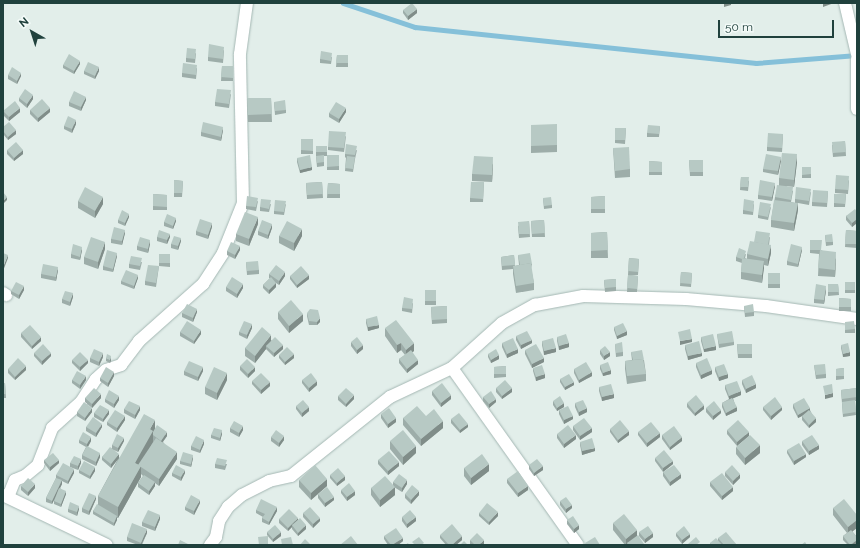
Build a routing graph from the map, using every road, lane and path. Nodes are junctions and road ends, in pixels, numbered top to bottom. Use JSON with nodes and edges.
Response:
{"nodes":[{"id":1,"x":248,"y":3,"type":"edge"},
{"id":2,"x":845,"y":3,"type":"edge"},
{"id":3,"x":857,"y":54,"type":"edge"},
{"id":4,"x":857,"y":59,"type":"edge"},
{"id":5,"x":857,"y":109,"type":"edge"},
{"id":6,"x":857,"y":319,"type":"edge"},
{"id":7,"x":452,"y":368,"type":"junction"},
{"id":8,"x":5,"y":496,"type":"edge"},
{"id":9,"x":107,"y":545,"type":"edge"},
{"id":10,"x":210,"y":545,"type":"edge"},
{"id":11,"x":578,"y":545,"type":"edge"}],
"edges":[{"from":1,"to":8,"type":"street"},
{"from":2,"to":3,"type":"street"},
{"from":4,"to":5,"type":"street"},
{"from":6,"to":7,"type":"street"},
{"from":7,"to":10,"type":"street"},
{"from":7,"to":11,"type":"street"},
{"from":8,"to":9,"type":"street"}]}
